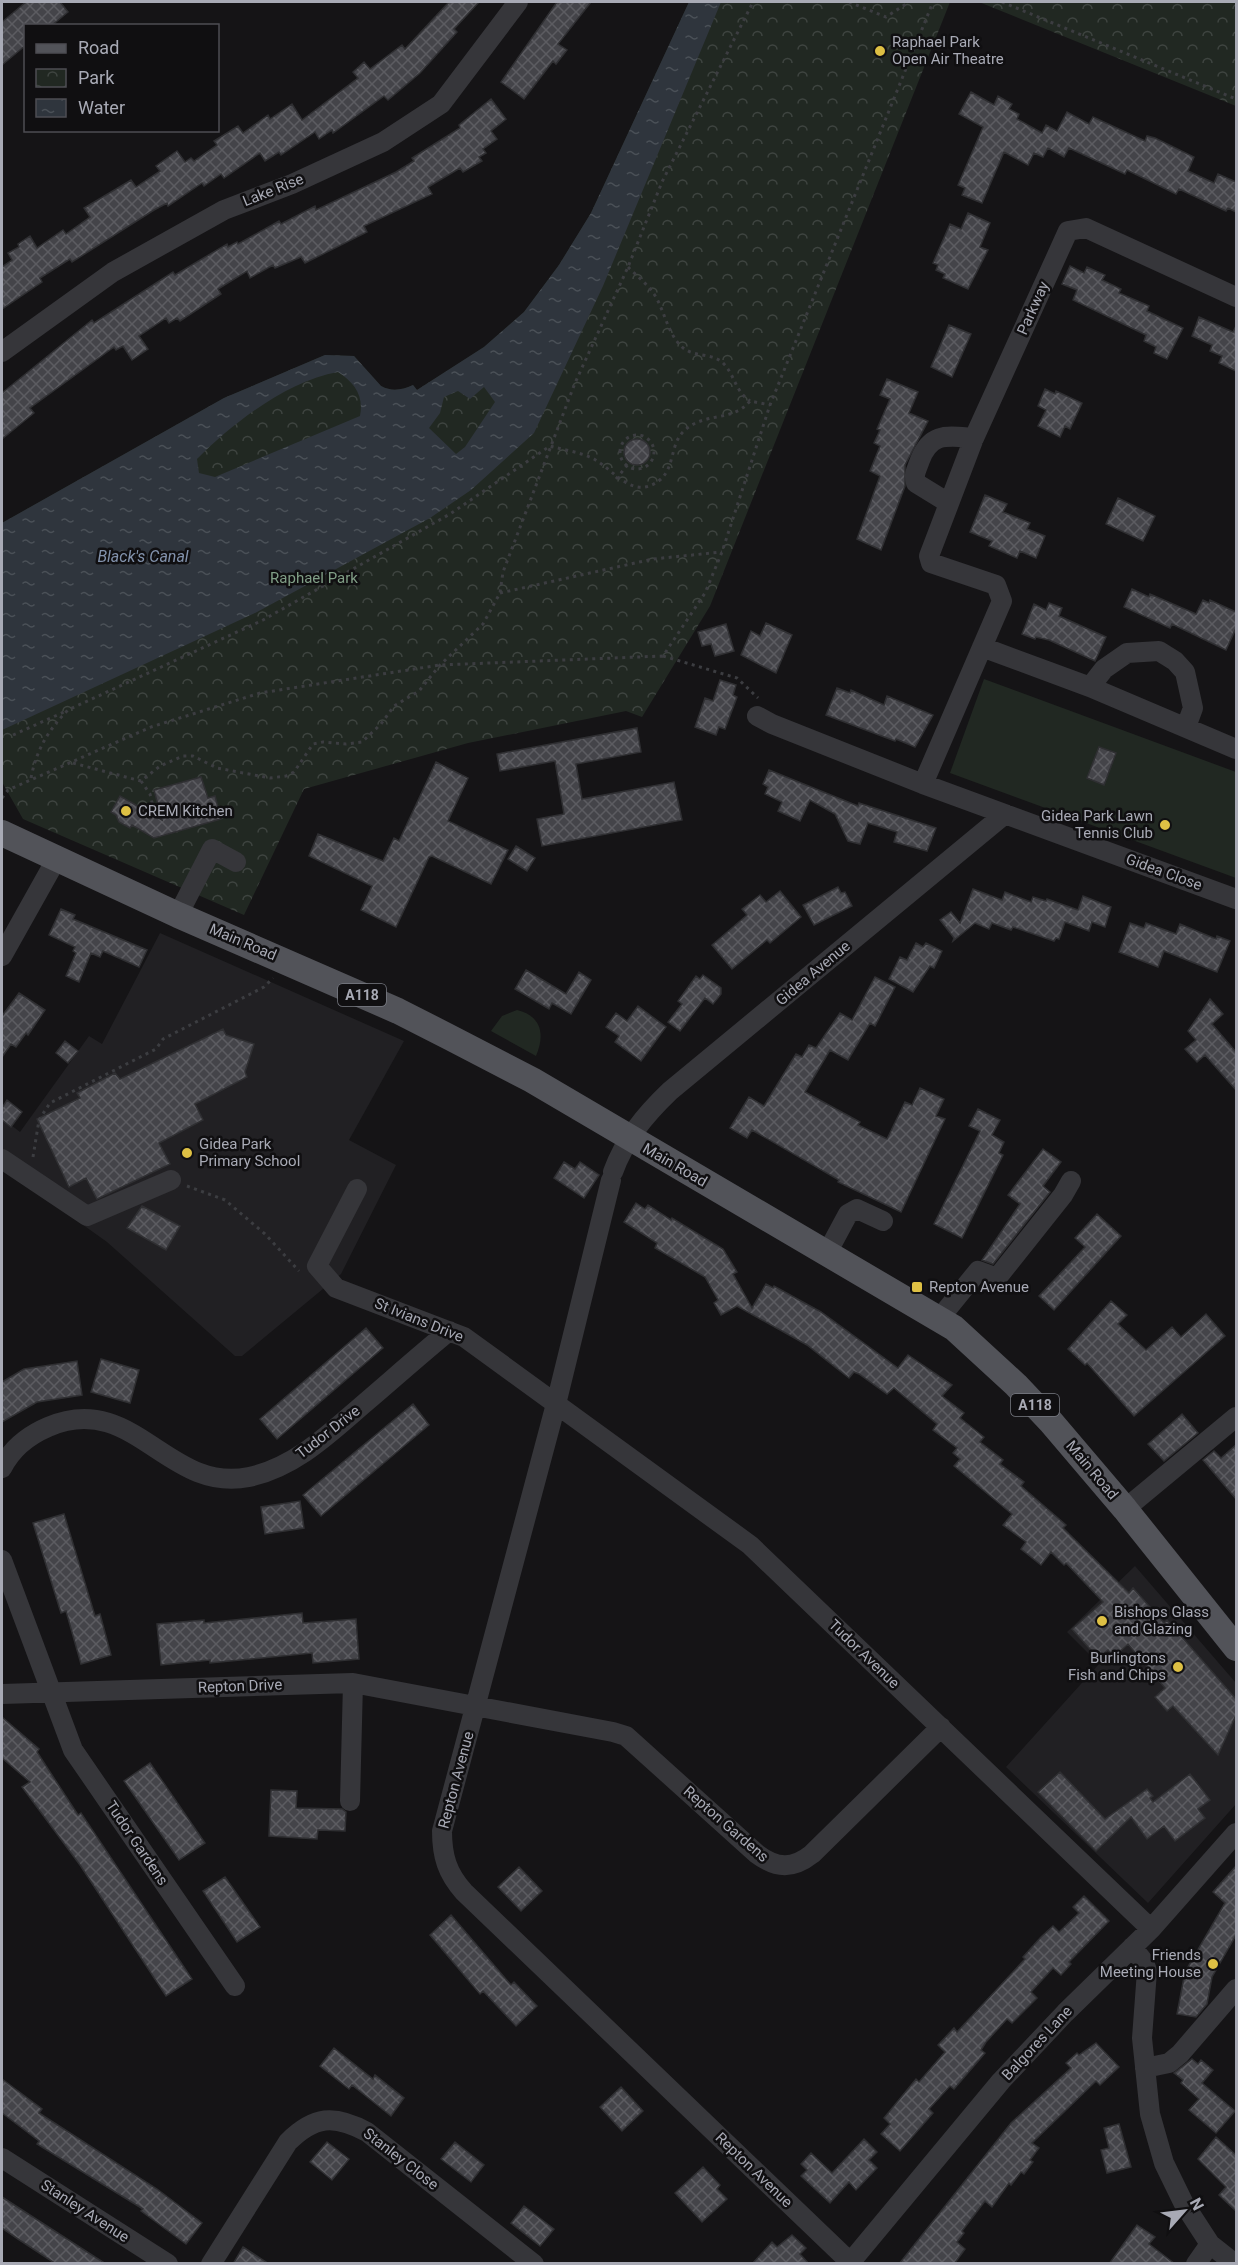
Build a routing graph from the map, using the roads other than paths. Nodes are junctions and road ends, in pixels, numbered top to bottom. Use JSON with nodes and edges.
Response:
{"nodes":[{"id":1,"x":518,"y":2,"type":"edge"},
{"id":2,"x":1236,"y":297,"type":"edge"},
{"id":3,"x":2,"y":351,"type":"edge"},
{"id":4,"x":974,"y":438,"type":"junction"},
{"id":5,"x":947,"y":502,"type":"junction"},
{"id":6,"x":982,"y":647,"type":"junction"},
{"id":7,"x":1090,"y":687,"type":"junction"},
{"id":8,"x":757,"y":716,"type":"road end"},
{"id":9,"x":1186,"y":728,"type":"junction"},
{"id":10,"x":1236,"y":749,"type":"edge"},
{"id":11,"x":923,"y":784,"type":"junction"},
{"id":12,"x":1005,"y":814,"type":"junction"},
{"id":13,"x":2,"y":833,"type":"edge"},
{"id":14,"x":57,"y":858,"type":"junction"},
{"id":15,"x":236,"y":862,"type":"dead end"},
{"id":16,"x":1236,"y":899,"type":"edge"},
{"id":17,"x":178,"y":915,"type":"junction"},
{"id":18,"x":2,"y":956,"type":"edge"},
{"id":19,"x":629,"y":1138,"type":"junction"},
{"id":20,"x":2,"y":1159,"type":"edge"},
{"id":21,"x":171,"y":1180,"type":"road end"},
{"id":22,"x":1071,"y":1181,"type":"dead end"},
{"id":23,"x":357,"y":1189,"type":"dead end"},
{"id":24,"x":883,"y":1221,"type":"dead end"},
{"id":25,"x":827,"y":1253,"type":"junction"},
{"id":26,"x":939,"y":1319,"type":"junction"},
{"id":27,"x":449,"y":1331,"type":"junction"},
{"id":28,"x":556,"y":1404,"type":"junction"},
{"id":29,"x":1236,"y":1417,"type":"edge"},
{"id":30,"x":2,"y":1468,"type":"edge"},
{"id":31,"x":1125,"y":1509,"type":"junction"},
{"id":32,"x":2,"y":1560,"type":"edge"},
{"id":33,"x":1236,"y":1648,"type":"edge"},
{"id":34,"x":353,"y":1683,"type":"junction"},
{"id":35,"x":52,"y":1692,"type":"junction"},
{"id":36,"x":2,"y":1694,"type":"edge"},
{"id":37,"x":476,"y":1706,"type":"junction"},
{"id":38,"x":941,"y":1727,"type":"junction"},
{"id":39,"x":350,"y":1802,"type":"dead end"},
{"id":40,"x":1236,"y":1833,"type":"edge"},
{"id":41,"x":1151,"y":1929,"type":"junction"},
{"id":42,"x":1132,"y":1947,"type":"junction"},
{"id":43,"x":235,"y":1986,"type":"dead end"},
{"id":44,"x":1233,"y":1995,"type":"edge"},
{"id":45,"x":1145,"y":2068,"type":"junction"},
{"id":46,"x":2,"y":2158,"type":"edge"},
{"id":47,"x":1210,"y":2244,"type":"junction"},
{"id":48,"x":850,"y":2263,"type":"edge"},
{"id":49,"x":168,"y":2264,"type":"edge"},
{"id":50,"x":211,"y":2264,"type":"edge"},
{"id":51,"x":534,"y":2264,"type":"edge"},
{"id":52,"x":1196,"y":2264,"type":"edge"},
{"id":53,"x":1235,"y":2264,"type":"edge"}],
"edges":[{"from":1,"to":3,"type":"street","name":"Lake Rise"},
{"from":2,"to":4,"type":"street","name":"Parkway"},
{"from":4,"to":5,"type":"street","name":"Parkway"},
{"from":4,"to":5,"type":"street"},
{"from":5,"to":6,"type":"street","name":"Parkway"},
{"from":6,"to":7,"type":"street"},
{"from":6,"to":11,"type":"street"},
{"from":7,"to":9,"type":"street"},
{"from":7,"to":9,"type":"street"},
{"from":8,"to":11,"type":"street","name":"Gidea Close"},
{"from":9,"to":10,"type":"street"},
{"from":11,"to":12,"type":"street","name":"Gidea Close"},
{"from":12,"to":16,"type":"street","name":"Gidea Close"},
{"from":12,"to":19,"type":"street","name":"Gidea Avenue"},
{"from":13,"to":14,"type":"main road","name":"Main Road","number":"A118"},
{"from":14,"to":17,"type":"main road","name":"Main Road","number":"A118"},
{"from":14,"to":18,"type":"street"},
{"from":15,"to":17,"type":"street"},
{"from":17,"to":19,"type":"main road","name":"Main Road","number":"A118"},
{"from":19,"to":25,"type":"main road","name":"Main Road","number":"A118"},
{"from":19,"to":28,"type":"street","name":"Repton Avenue"},
{"from":20,"to":21,"type":"street"},
{"from":22,"to":26,"type":"street"},
{"from":23,"to":27,"type":"street","name":"St Ivians Drive"},
{"from":24,"to":25,"type":"street"},
{"from":25,"to":26,"type":"main road","name":"Main Road","number":"A118"},
{"from":26,"to":31,"type":"main road","name":"Main Road","number":"A118"},
{"from":27,"to":28,"type":"street","name":"St Ivians Drive"},
{"from":27,"to":30,"type":"street","name":"Tudor Drive"},
{"from":28,"to":37,"type":"street","name":"Repton Avenue"},
{"from":28,"to":38,"type":"street","name":"Tudor Avenue"},
{"from":29,"to":31,"type":"street"},
{"from":31,"to":33,"type":"main road","name":"Main Road","number":"A118"},
{"from":32,"to":35,"type":"street"},
{"from":34,"to":35,"type":"street","name":"Repton Drive"},
{"from":34,"to":37,"type":"street","name":"Repton Drive"},
{"from":34,"to":39,"type":"street"},
{"from":35,"to":36,"type":"street","name":"Repton Drive"},
{"from":35,"to":43,"type":"street","name":"Tudor Gardens"},
{"from":37,"to":38,"type":"street","name":"Repton Gardens"},
{"from":37,"to":48,"type":"street","name":"Repton Avenue"},
{"from":38,"to":41,"type":"street","name":"Tudor Avenue"},
{"from":40,"to":41,"type":"street","name":"Balgores Lane"},
{"from":41,"to":42,"type":"street","name":"Balgores Lane"},
{"from":42,"to":45,"type":"street"},
{"from":42,"to":48,"type":"street","name":"Balgores Lane"},
{"from":44,"to":45,"type":"street"},
{"from":45,"to":47,"type":"street"},
{"from":46,"to":49,"type":"street","name":"Stanley Avenue"},
{"from":47,"to":52,"type":"street"},
{"from":47,"to":53,"type":"street"},
{"from":50,"to":51,"type":"street","name":"Stanley Close"}]}
